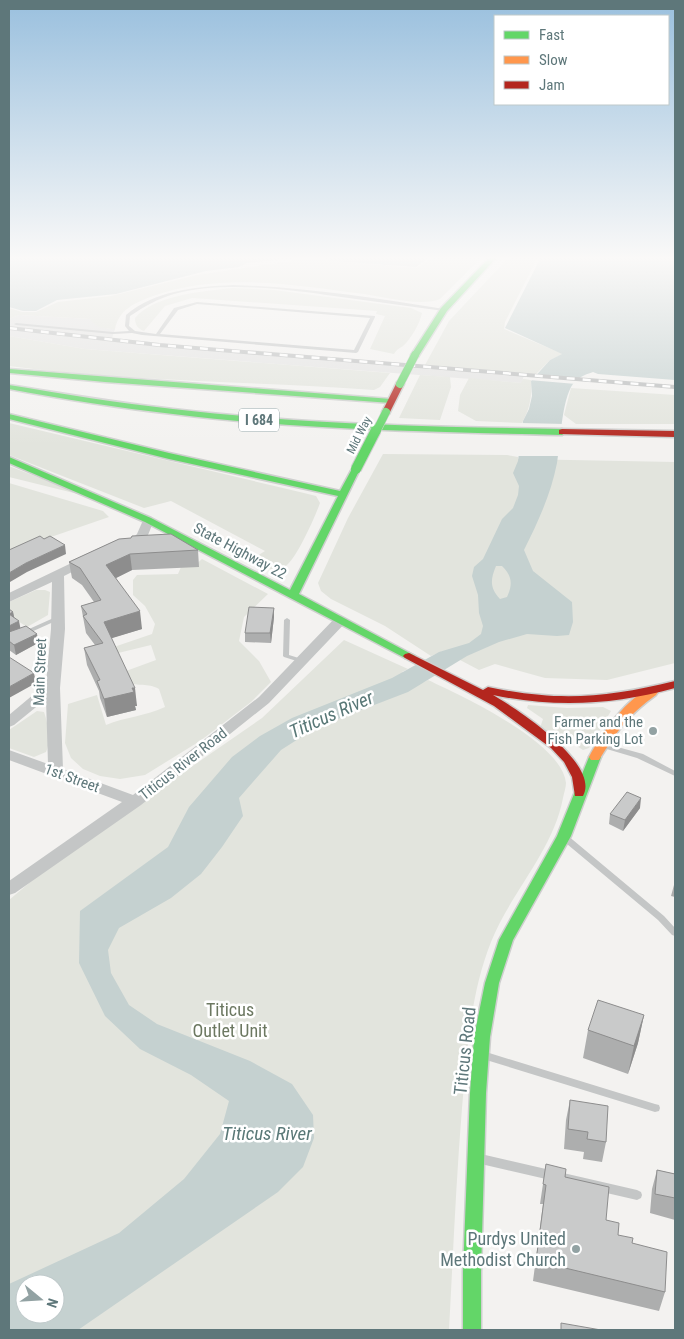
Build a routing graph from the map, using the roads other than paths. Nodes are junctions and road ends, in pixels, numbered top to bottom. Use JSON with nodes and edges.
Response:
{"nodes":[{"id":1,"x":127,"y":319,"type":"edge"},
{"id":2,"x":168,"y":319,"type":"edge"},
{"id":3,"x":372,"y":319,"type":"edge"},
{"id":4,"x":438,"y":319,"type":"edge"},
{"id":5,"x":16,"y":324,"type":"dead end"},
{"id":6,"x":133,"y":332,"type":"junction"},
{"id":7,"x":157,"y":335,"type":"junction"},
{"id":8,"x":9,"y":371,"type":"edge"},
{"id":9,"x":9,"y":386,"type":"edge"},
{"id":10,"x":391,"y":401,"type":"junction"},
{"id":11,"x":9,"y":417,"type":"edge"},
{"id":12,"x":675,"y":434,"type":"edge"},
{"id":13,"x":357,"y":442,"type":"dead end"},
{"id":14,"x":384,"y":443,"type":"dead end"},
{"id":15,"x":9,"y":460,"type":"edge"},
{"id":16,"x":344,"y":495,"type":"junction"},
{"id":17,"x":148,"y":520,"type":"junction"},
{"id":18,"x":184,"y":538,"type":"junction"},
{"id":19,"x":98,"y":555,"type":"edge"},
{"id":20,"x":58,"y":573,"type":"junction"},
{"id":21,"x":293,"y":595,"type":"junction"},
{"id":22,"x":9,"y":598,"type":"edge"},
{"id":23,"x":58,"y":618,"type":"junction"},
{"id":24,"x":287,"y":620,"type":"dead end"},
{"id":25,"x":341,"y":620,"type":"junction"},
{"id":26,"x":9,"y":640,"type":"edge"},
{"id":27,"x":303,"y":661,"type":"junction"},
{"id":28,"x":454,"y":678,"type":"junction"},
{"id":29,"x":675,"y":684,"type":"edge"},
{"id":30,"x":53,"y":686,"type":"junction"},
{"id":31,"x":652,"y":692,"type":"junction"},
{"id":32,"x":9,"y":722,"type":"edge"},
{"id":33,"x":600,"y":744,"type":"junction"},
{"id":34,"x":9,"y":755,"type":"edge"},
{"id":35,"x":56,"y":772,"type":"junction"},
{"id":36,"x":675,"y":774,"type":"edge"},
{"id":37,"x":579,"y":797,"type":"junction"},
{"id":38,"x":136,"y":801,"type":"junction"},
{"id":39,"x":564,"y":837,"type":"junction"},
{"id":40,"x":9,"y":889,"type":"edge"},
{"id":41,"x":675,"y":933,"type":"edge"},
{"id":42,"x":480,"y":1054,"type":"junction"},
{"id":43,"x":655,"y":1108,"type":"dead end"},
{"id":44,"x":476,"y":1158,"type":"junction"},
{"id":45,"x":638,"y":1195,"type":"dead end"},
{"id":46,"x":472,"y":1330,"type":"edge"}],
"edges":[{"from":1,"to":6,"type":"lane"},
{"from":2,"to":7,"type":"lane"},
{"from":3,"to":7,"type":"lane"},
{"from":4,"to":10,"type":"main road","name":"Mid Way","bridge":true},
{"from":5,"to":6,"type":"lane"},
{"from":6,"to":7,"type":"lane"},
{"from":8,"to":10,"type":"main road"},
{"from":9,"to":12,"type":"main road","number":"I 684"},
{"from":10,"to":16,"type":"main road","name":"Mid Way","bridge":true},
{"from":11,"to":16,"type":"main road"},
{"from":13,"to":14,"type":"main road"},
{"from":15,"to":17,"type":"main road","name":"State Highway 22"},
{"from":16,"to":21,"type":"main road","name":"Mid Way"},
{"from":17,"to":18,"type":"main road","name":"State Highway 22"},
{"from":17,"to":18,"type":"street"},
{"from":18,"to":21,"type":"main road","name":"State Highway 22"},
{"from":19,"to":20,"type":"street"},
{"from":20,"to":22,"type":"street"},
{"from":20,"to":23,"type":"street","name":"Main Street"},
{"from":21,"to":25,"type":"main road","name":"State Highway 22"},
{"from":23,"to":26,"type":"lane"},
{"from":23,"to":30,"type":"street","name":"Main Street"},
{"from":24,"to":27,"type":"lane"},
{"from":25,"to":27,"type":"street","name":"Titicus River Road"},
{"from":25,"to":28,"type":"main road","name":"State Highway 22"},
{"from":27,"to":38,"type":"street","name":"Titicus River Road"},
{"from":28,"to":31,"type":"main road"},
{"from":28,"to":37,"type":"main road","name":"Titicus Road"},
{"from":29,"to":31,"type":"main road"},
{"from":30,"to":32,"type":"street"},
{"from":30,"to":35,"type":"street","name":"Main Street"},
{"from":31,"to":33,"type":"main road","name":"Titicus Road"},
{"from":33,"to":36,"type":"lane"},
{"from":33,"to":37,"type":"main road","name":"Titicus Road"},
{"from":34,"to":35,"type":"street","name":"1st Street"},
{"from":35,"to":38,"type":"street","name":"1st Street"},
{"from":37,"to":39,"type":"main road","name":"Titicus Road"},
{"from":38,"to":40,"type":"street","name":"Titicus River Road"},
{"from":39,"to":41,"type":"lane"},
{"from":39,"to":42,"type":"main road","name":"Titicus Road"},
{"from":42,"to":43,"type":"lane"},
{"from":42,"to":44,"type":"main road","name":"Titicus Road"},
{"from":44,"to":45,"type":"lane"},
{"from":44,"to":46,"type":"main road","name":"Titicus Road"}]}
